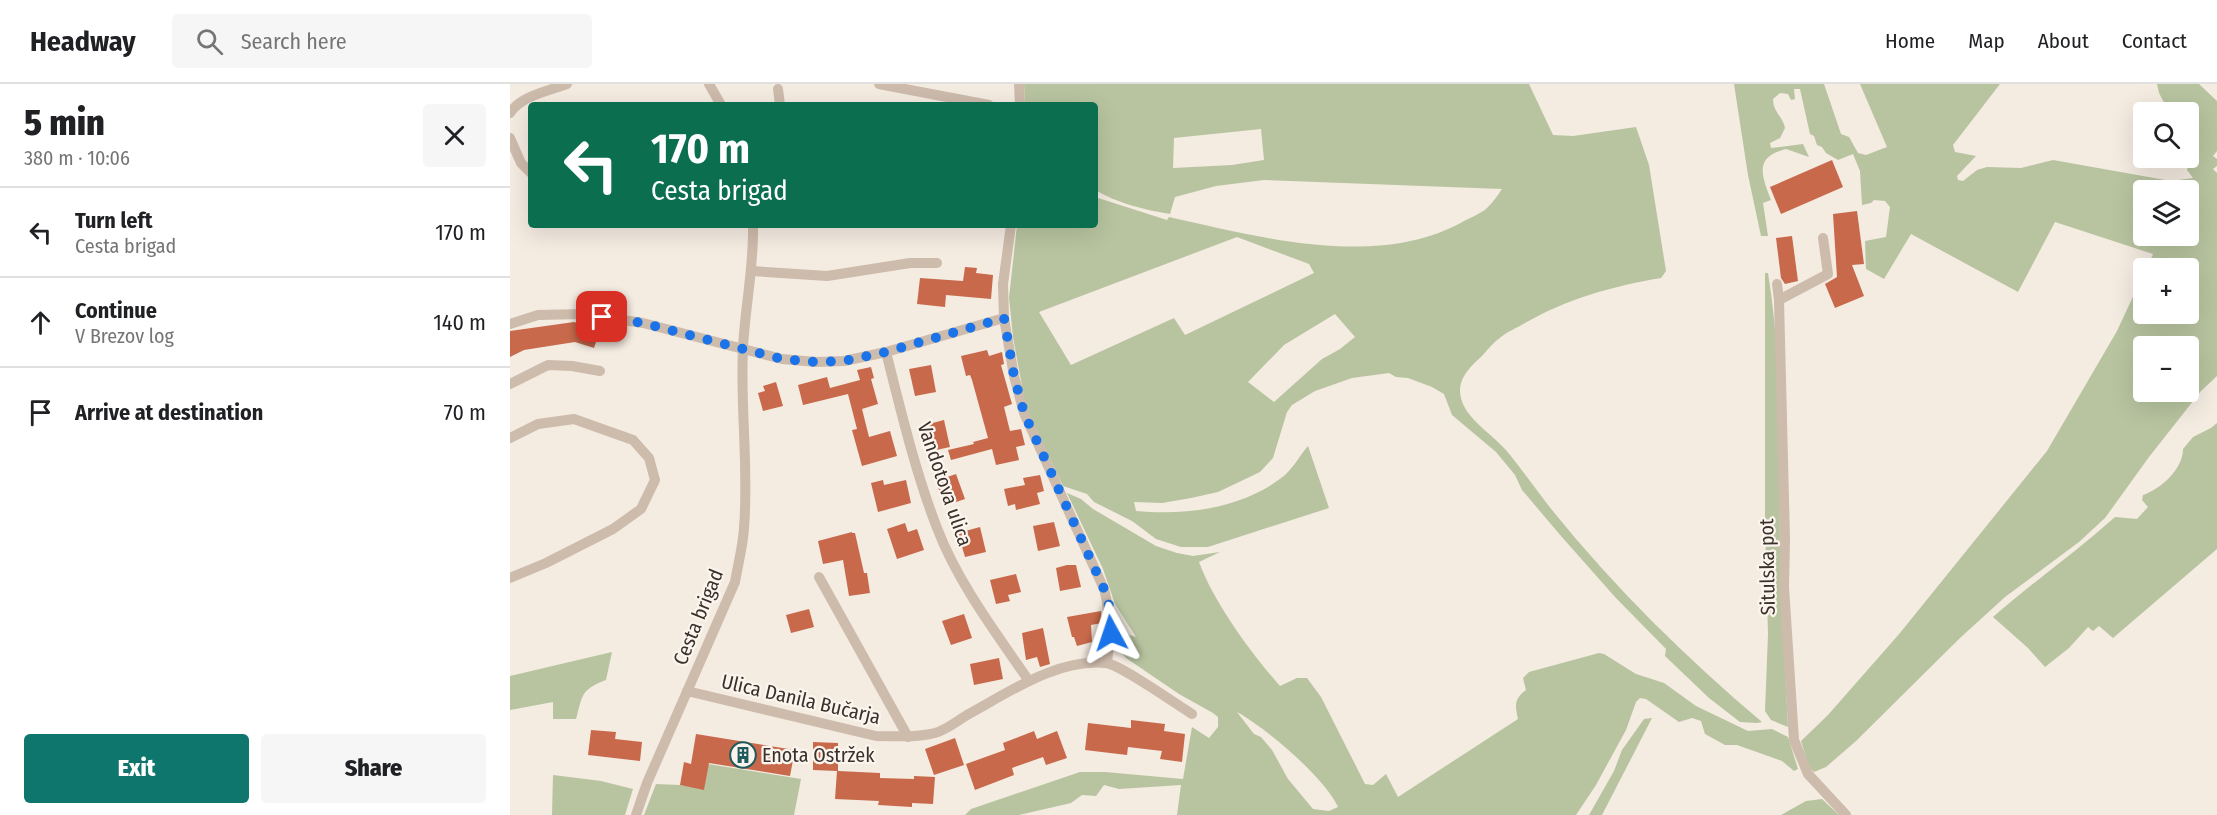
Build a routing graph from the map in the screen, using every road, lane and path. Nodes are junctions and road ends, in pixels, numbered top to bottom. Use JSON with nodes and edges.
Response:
{"nodes":[{"id":1,"x":567,"y":84,"type":"edge"},
{"id":2,"x":709,"y":84,"type":"edge"},
{"id":3,"x":879,"y":84,"type":"edge"},
{"id":4,"x":1019,"y":84,"type":"edge"},
{"id":5,"x":778,"y":89,"type":"dead end"},
{"id":6,"x":719,"y":102,"type":"edge"},
{"id":7,"x":780,"y":102,"type":"edge"},
{"id":8,"x":973,"y":102,"type":"edge"},
{"id":9,"x":1020,"y":102,"type":"edge"},
{"id":10,"x":510,"y":113,"type":"edge"},
{"id":11,"x":510,"y":138,"type":"edge"},
{"id":12,"x":528,"y":170,"type":"edge"},
{"id":13,"x":753,"y":228,"type":"edge"},
{"id":14,"x":1011,"y":228,"type":"edge"},
{"id":15,"x":1823,"y":238,"type":"dead end"},
{"id":16,"x":937,"y":263,"type":"dead end"},
{"id":17,"x":751,"y":271,"type":"junction"},
{"id":18,"x":1777,"y":284,"type":"dead end"},
{"id":19,"x":1779,"y":300,"type":"junction"},
{"id":20,"x":1004,"y":318,"type":"junction"},
{"id":21,"x":510,"y":324,"type":"edge"},
{"id":22,"x":742,"y":348,"type":"junction"},
{"id":23,"x":886,"y":352,"type":"junction"},
{"id":24,"x":600,"y":371,"type":"dead end"},
{"id":25,"x":510,"y":384,"type":"edge"},
{"id":26,"x":510,"y":438,"type":"edge"},
{"id":27,"x":819,"y":577,"type":"dead end"},
{"id":28,"x":510,"y":578,"type":"edge"},
{"id":29,"x":1107,"y":663,"type":"junction"},
{"id":30,"x":1029,"y":681,"type":"junction"},
{"id":31,"x":687,"y":692,"type":"junction"},
{"id":32,"x":1192,"y":714,"type":"dead end"},
{"id":33,"x":908,"y":737,"type":"junction"},
{"id":34,"x":636,"y":815,"type":"edge"},
{"id":35,"x":1846,"y":815,"type":"edge"}],
"edges":[{"from":1,"to":10,"type":"street"},
{"from":2,"to":6,"type":"street"},
{"from":3,"to":8,"type":"street"},
{"from":4,"to":9,"type":"street"},
{"from":5,"to":7,"type":"street"},
{"from":11,"to":12,"type":"street"},
{"from":13,"to":17,"type":"street","name":"Cesta brigad"},
{"from":14,"to":20,"type":"street"},
{"from":15,"to":19,"type":"street"},
{"from":16,"to":17,"type":"street"},
{"from":17,"to":22,"type":"street","name":"Cesta brigad"},
{"from":18,"to":19,"type":"street","name":"Situlska pot"},
{"from":19,"to":35,"type":"street","name":"Situlska pot"},
{"from":20,"to":23,"type":"street"},
{"from":20,"to":29,"type":"street"},
{"from":21,"to":22,"type":"street"},
{"from":22,"to":23,"type":"street"},
{"from":22,"to":31,"type":"street","name":"Cesta brigad"},
{"from":23,"to":30,"type":"street","name":"Vandotova ulica"},
{"from":24,"to":25,"type":"street"},
{"from":26,"to":28,"type":"street"},
{"from":27,"to":33,"type":"street","name":"Ulica Danila Bučarja"},
{"from":29,"to":30,"type":"street","name":"Ulica Danila Bučarja"},
{"from":29,"to":32,"type":"street"},
{"from":30,"to":33,"type":"street","name":"Ulica Danila Bučarja"},
{"from":31,"to":33,"type":"street","name":"Ulica Danila Bučarja"},
{"from":31,"to":34,"type":"street","name":"Cesta brigad"}]}
